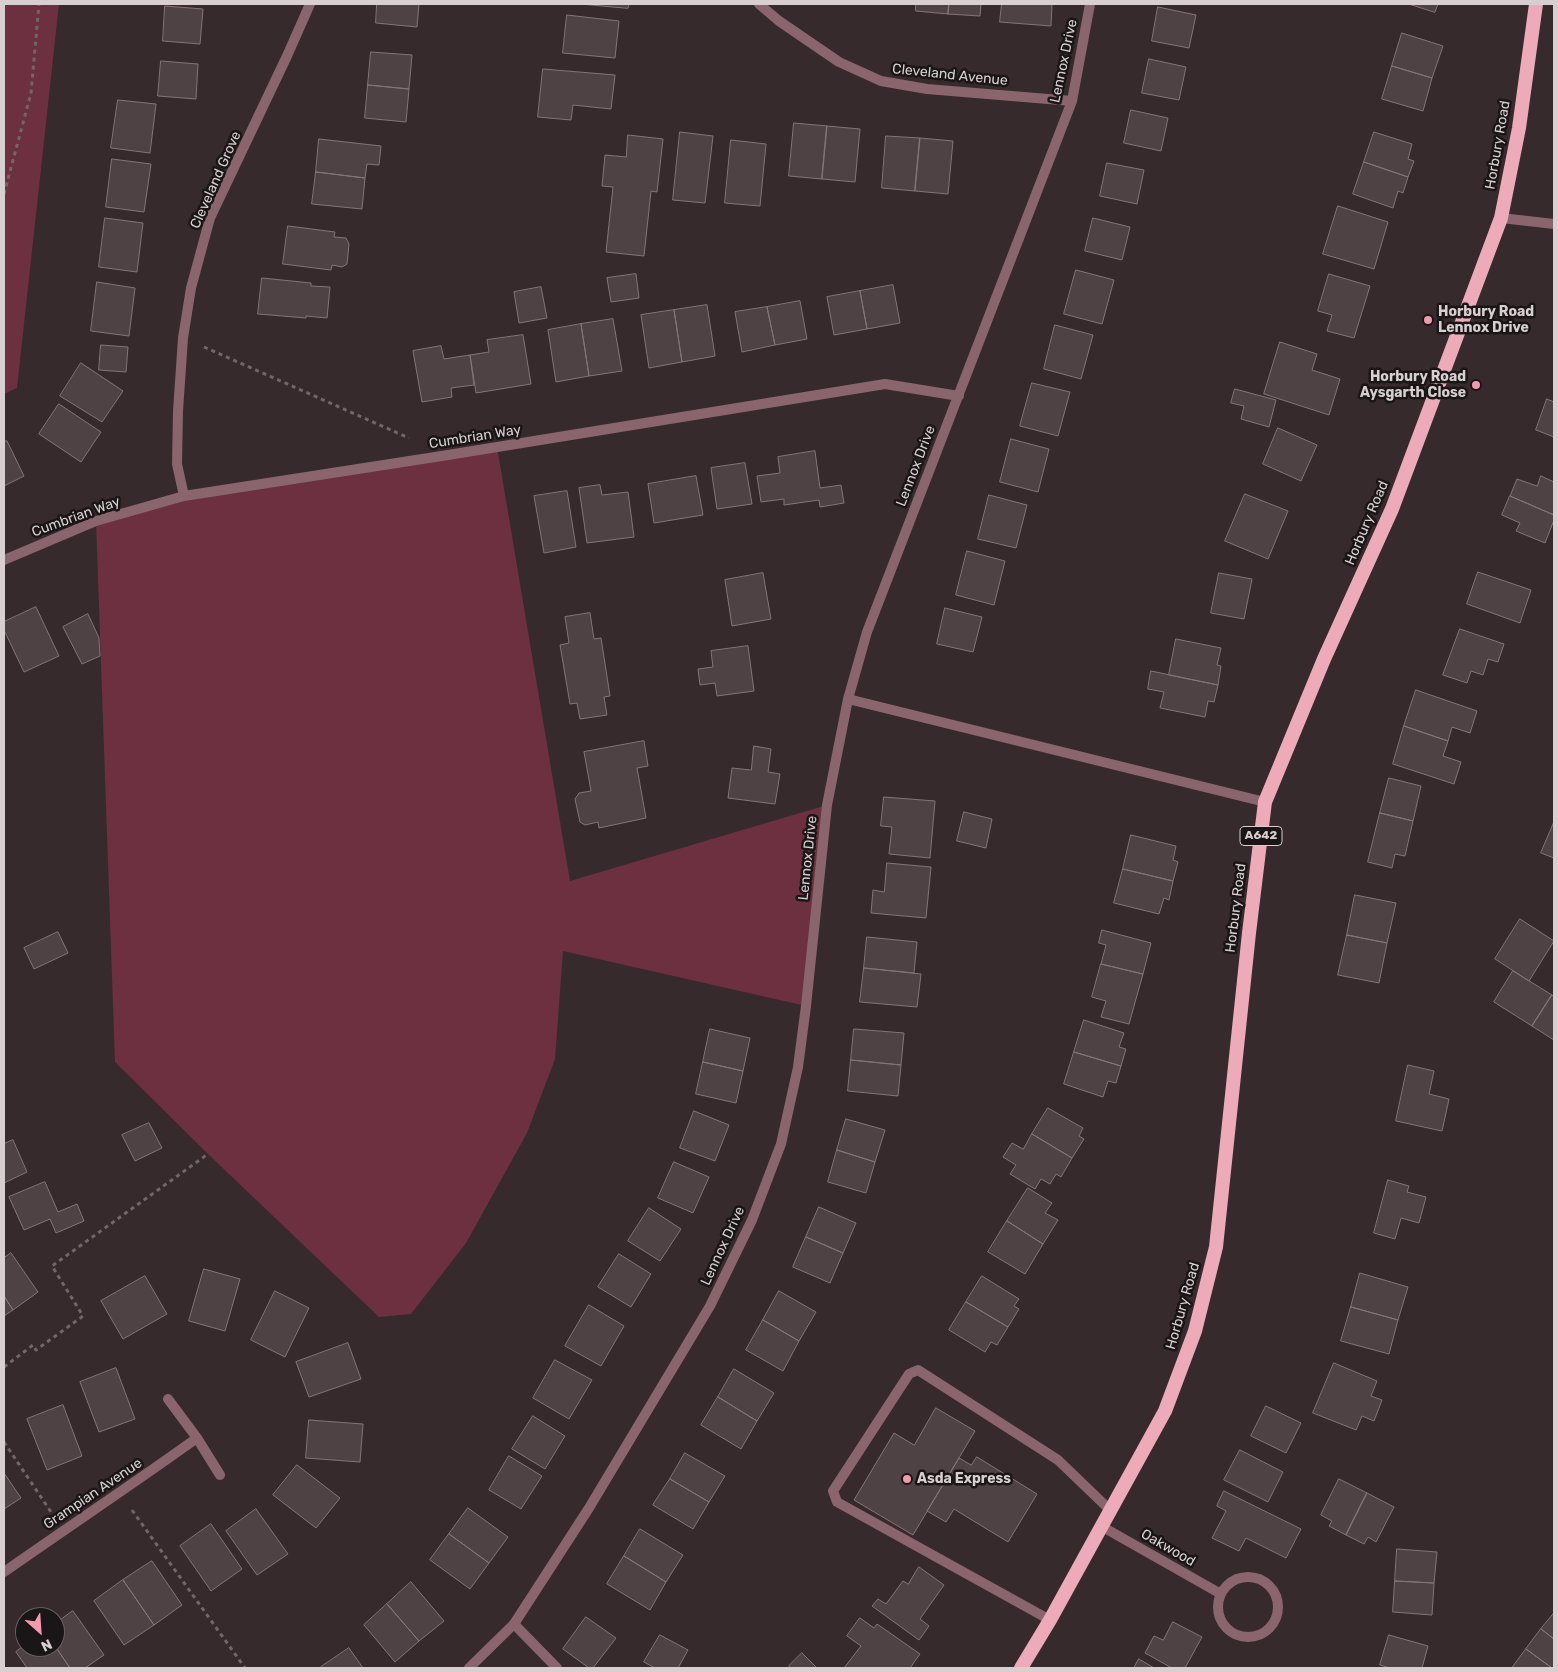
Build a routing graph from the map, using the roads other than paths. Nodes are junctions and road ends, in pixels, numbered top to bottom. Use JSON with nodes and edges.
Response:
{"nodes":[{"id":1,"x":310,"y":4,"type":"edge"},
{"id":2,"x":759,"y":4,"type":"edge"},
{"id":3,"x":1090,"y":4,"type":"edge"},
{"id":4,"x":1536,"y":4,"type":"edge"},
{"id":5,"x":1072,"y":102,"type":"junction"},
{"id":6,"x":1501,"y":218,"type":"junction"},
{"id":7,"x":1554,"y":224,"type":"edge"},
{"id":8,"x":959,"y":396,"type":"junction"},
{"id":9,"x":184,"y":496,"type":"junction"},
{"id":10,"x":4,"y":560,"type":"edge"},
{"id":11,"x":848,"y":699,"type":"junction"},
{"id":12,"x":1266,"y":802,"type":"junction"},
{"id":13,"x":168,"y":1399,"type":"dead end"},
{"id":14,"x":197,"y":1438,"type":"junction"},
{"id":15,"x":220,"y":1475,"type":"dead end"},
{"id":16,"x":1110,"y":1510,"type":"junction"},
{"id":17,"x":1102,"y":1526,"type":"junction"},
{"id":18,"x":4,"y":1572,"type":"edge"},
{"id":19,"x":1221,"y":1594,"type":"junction"},
{"id":20,"x":1050,"y":1620,"type":"junction"},
{"id":21,"x":514,"y":1624,"type":"junction"},
{"id":22,"x":469,"y":1668,"type":"edge"},
{"id":23,"x":557,"y":1668,"type":"edge"},
{"id":24,"x":1021,"y":1668,"type":"edge"}],
"edges":[{"from":1,"to":9,"type":"street","name":"Cleveland Grove"},
{"from":2,"to":5,"type":"street","name":"Cleveland Avenue"},
{"from":3,"to":5,"type":"street","name":"Lennox Drive"},
{"from":4,"to":6,"type":"highway","name":"Horbury Road","number":"A642"},
{"from":5,"to":8,"type":"street","name":"Lennox Drive"},
{"from":6,"to":7,"type":"street"},
{"from":6,"to":12,"type":"highway","name":"Horbury Road","number":"A642"},
{"from":8,"to":9,"type":"street","name":"Cumbrian Way"},
{"from":8,"to":11,"type":"street","name":"Lennox Drive"},
{"from":9,"to":10,"type":"street","name":"Cumbrian Way"},
{"from":11,"to":12,"type":"street"},
{"from":11,"to":21,"type":"street","name":"Lennox Drive"},
{"from":12,"to":16,"type":"highway","name":"Horbury Road","number":"A642"},
{"from":13,"to":14,"type":"street"},
{"from":14,"to":15,"type":"street"},
{"from":14,"to":18,"type":"street","name":"Grampian Avenue"},
{"from":16,"to":17,"type":"highway","name":"Horbury Road","number":"A642"},
{"from":16,"to":20,"type":"street"},
{"from":17,"to":19,"type":"street","name":"Oakwood"},
{"from":17,"to":20,"type":"highway","name":"Horbury Road","number":"A642"},
{"from":19,"to":19,"type":"street"},
{"from":20,"to":24,"type":"highway","name":"Horbury Road","number":"A642"},
{"from":21,"to":22,"type":"street","name":"Lennox Drive"},
{"from":21,"to":23,"type":"street"}]}
